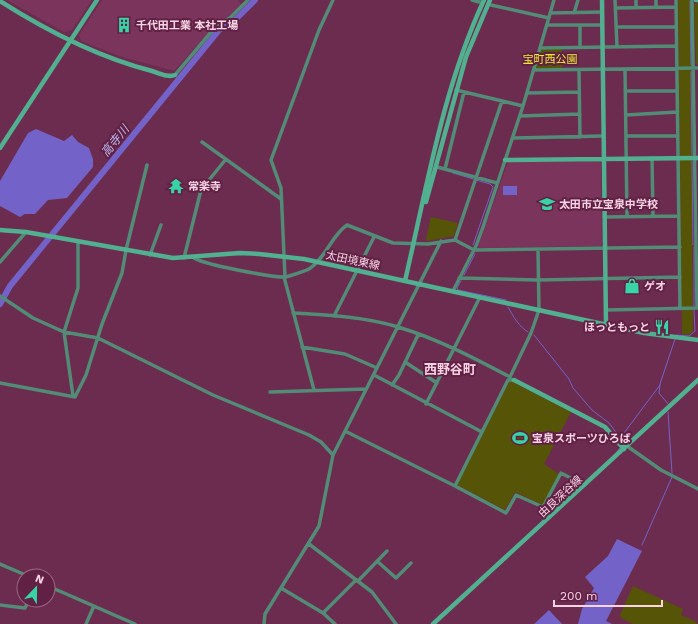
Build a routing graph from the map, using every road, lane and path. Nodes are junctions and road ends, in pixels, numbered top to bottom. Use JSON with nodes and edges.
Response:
{"nodes":[{"id":1,"x":97,"y":0,"type":"edge"},
{"id":2,"x":248,"y":0,"type":"edge"},
{"id":3,"x":332,"y":0,"type":"edge"},
{"id":4,"x":472,"y":0,"type":"edge"},
{"id":5,"x":479,"y":0,"type":"edge"},
{"id":6,"x":484,"y":0,"type":"edge"},
{"id":7,"x":554,"y":0,"type":"edge"},
{"id":8,"x":578,"y":0,"type":"edge"},
{"id":9,"x":602,"y":0,"type":"edge"},
{"id":10,"x":615,"y":0,"type":"edge"},
{"id":11,"x":636,"y":0,"type":"edge"},
{"id":12,"x":656,"y":0,"type":"edge"},
{"id":13,"x":676,"y":0,"type":"edge"},
{"id":14,"x":692,"y":0,"type":"edge"},
{"id":15,"x":0,"y":1,"type":"edge"},
{"id":16,"x":490,"y":2,"type":"edge"},
{"id":17,"x":676,"y":7,"type":"junction"},
{"id":18,"x":616,"y":8,"type":"junction"},
{"id":19,"x":636,"y":8,"type":"junction"},
{"id":20,"x":656,"y":8,"type":"junction"},
{"id":21,"x":602,"y":12,"type":"junction"},
{"id":22,"x":550,"y":13,"type":"junction"},
{"id":23,"x":574,"y":13,"type":"junction"},
{"id":24,"x":549,"y":18,"type":"junction"},
{"id":25,"x":547,"y":25,"type":"junction"},
{"id":26,"x":580,"y":25,"type":"junction"},
{"id":27,"x":602,"y":25,"type":"junction"},
{"id":28,"x":616,"y":27,"type":"junction"},
{"id":29,"x":676,"y":27,"type":"junction"},
{"id":30,"x":70,"y":41,"type":"junction"},
{"id":31,"x":676,"y":46,"type":"junction"},
{"id":32,"x":580,"y":47,"type":"junction"},
{"id":33,"x":602,"y":47,"type":"junction"},
{"id":34,"x":617,"y":47,"type":"junction"},
{"id":35,"x":540,"y":48,"type":"junction"},
{"id":36,"x":677,"y":68,"type":"junction"},
{"id":37,"x":625,"y":69,"type":"junction"},
{"id":38,"x":696,"y":69,"type":"edge"},
{"id":39,"x":534,"y":70,"type":"junction"},
{"id":40,"x":579,"y":70,"type":"junction"},
{"id":41,"x":602,"y":70,"type":"junction"},
{"id":42,"x":176,"y":75,"type":"joint"},
{"id":43,"x":456,"y":90,"type":"junction"},
{"id":44,"x":677,"y":91,"type":"junction"},
{"id":45,"x":696,"y":91,"type":"edge"},
{"id":46,"x":464,"y":92,"type":"junction"},
{"id":47,"x":579,"y":92,"type":"junction"},
{"id":48,"x":626,"y":92,"type":"junction"},
{"id":49,"x":527,"y":93,"type":"junction"},
{"id":50,"x":502,"y":101,"type":"junction"},
{"id":51,"x":524,"y":106,"type":"junction"},
{"id":52,"x":677,"y":112,"type":"junction"},
{"id":53,"x":696,"y":113,"type":"edge"},
{"id":54,"x":580,"y":114,"type":"junction"},
{"id":55,"x":626,"y":115,"type":"junction"},
{"id":56,"x":520,"y":116,"type":"junction"},
{"id":57,"x":696,"y":135,"type":"edge"},
{"id":58,"x":603,"y":136,"type":"junction"},
{"id":59,"x":626,"y":136,"type":"junction"},
{"id":60,"x":678,"y":136,"type":"junction"},
{"id":61,"x":580,"y":137,"type":"junction"},
{"id":62,"x":513,"y":138,"type":"junction"},
{"id":63,"x":202,"y":142,"type":"dead end"},
{"id":64,"x":0,"y":148,"type":"edge"},
{"id":65,"x":652,"y":158,"type":"junction"},
{"id":66,"x":678,"y":158,"type":"junction"},
{"id":67,"x":696,"y":158,"type":"edge"},
{"id":68,"x":226,"y":159,"type":"junction"},
{"id":69,"x":604,"y":159,"type":"junction"},
{"id":70,"x":627,"y":159,"type":"junction"},
{"id":71,"x":505,"y":160,"type":"junction"},
{"id":72,"x":147,"y":165,"type":"dead end"},
{"id":73,"x":437,"y":167,"type":"junction"},
{"id":74,"x":445,"y":169,"type":"junction"},
{"id":75,"x":476,"y":177,"type":"junction"},
{"id":76,"x":497,"y":183,"type":"junction"},
{"id":77,"x":281,"y":199,"type":"junction"},
{"id":78,"x":652,"y":216,"type":"junction"},
{"id":79,"x":679,"y":216,"type":"junction"},
{"id":80,"x":697,"y":216,"type":"edge"},
{"id":81,"x":604,"y":217,"type":"junction"},
{"id":82,"x":628,"y":217,"type":"junction"},
{"id":83,"x":161,"y":225,"type":"dead end"},
{"id":84,"x":0,"y":230,"type":"edge"},
{"id":85,"x":26,"y":232,"type":"junction"},
{"id":86,"x":374,"y":237,"type":"junction"},
{"id":87,"x":455,"y":240,"type":"junction"},
{"id":88,"x":78,"y":241,"type":"junction"},
{"id":89,"x":441,"y":241,"type":"junction"},
{"id":90,"x":414,"y":243,"type":"junction"},
{"id":91,"x":680,"y":247,"type":"junction"},
{"id":92,"x":697,"y":247,"type":"edge"},
{"id":93,"x":605,"y":248,"type":"junction"},
{"id":94,"x":538,"y":249,"type":"junction"},
{"id":95,"x":126,"y":250,"type":"junction"},
{"id":96,"x":474,"y":250,"type":"junction"},
{"id":97,"x":150,"y":255,"type":"junction"},
{"id":98,"x":193,"y":257,"type":"junction"},
{"id":99,"x":284,"y":257,"type":"junction"},
{"id":100,"x":184,"y":258,"type":"junction"},
{"id":101,"x":0,"y":262,"type":"edge"},
{"id":102,"x":318,"y":262,"type":"junction"},
{"id":103,"x":358,"y":270,"type":"junction"},
{"id":104,"x":284,"y":277,"type":"junction"},
{"id":105,"x":680,"y":277,"type":"junction"},
{"id":106,"x":459,"y":278,"type":"junction"},
{"id":107,"x":697,"y":278,"type":"edge"},
{"id":108,"x":605,"y":279,"type":"junction"},
{"id":109,"x":538,"y":280,"type":"junction"},
{"id":110,"x":405,"y":281,"type":"junction"},
{"id":111,"x":420,"y":284,"type":"junction"},
{"id":112,"x":453,"y":291,"type":"junction"},
{"id":113,"x":0,"y":296,"type":"edge"},
{"id":114,"x":480,"y":297,"type":"junction"},
{"id":115,"x":680,"y":308,"type":"junction"},
{"id":116,"x":697,"y":308,"type":"edge"},
{"id":117,"x":539,"y":310,"type":"junction"},
{"id":118,"x":606,"y":310,"type":"junction"},
{"id":119,"x":293,"y":313,"type":"junction"},
{"id":120,"x":334,"y":316,"type":"junction"},
{"id":121,"x":606,"y":325,"type":"junction"},
{"id":122,"x":398,"y":327,"type":"junction"},
{"id":123,"x":64,"y":332,"type":"junction"},
{"id":124,"x":418,"y":335,"type":"junction"},
{"id":125,"x":98,"y":338,"type":"junction"},
{"id":126,"x":698,"y":340,"type":"edge"},
{"id":127,"x":302,"y":347,"type":"junction"},
{"id":128,"x":455,"y":348,"type":"junction"},
{"id":129,"x":405,"y":362,"type":"junction"},
{"id":130,"x":377,"y":368,"type":"junction"},
{"id":131,"x":374,"y":375,"type":"junction"},
{"id":132,"x":511,"y":379,"type":"junction"},
{"id":133,"x":698,"y":380,"type":"edge"},
{"id":134,"x":0,"y":383,"type":"edge"},
{"id":135,"x":437,"y":383,"type":"junction"},
{"id":136,"x":392,"y":385,"type":"junction"},
{"id":137,"x":314,"y":390,"type":"junction"},
{"id":138,"x":366,"y":390,"type":"junction"},
{"id":139,"x":270,"y":392,"type":"dead end"},
{"id":140,"x":73,"y":396,"type":"junction"},
{"id":141,"x":426,"y":404,"type":"junction"},
{"id":142,"x":345,"y":431,"type":"junction"},
{"id":143,"x":482,"y":432,"type":"junction"},
{"id":144,"x":626,"y":448,"type":"junction"},
{"id":145,"x":333,"y":455,"type":"junction"},
{"id":146,"x":584,"y":485,"type":"junction"},
{"id":147,"x":454,"y":486,"type":"junction"},
{"id":148,"x":698,"y":488,"type":"edge"},
{"id":149,"x":308,"y":544,"type":"junction"},
{"id":150,"x":387,"y":550,"type":"dead end"},
{"id":151,"x":377,"y":561,"type":"junction"},
{"id":152,"x":411,"y":563,"type":"dead end"},
{"id":153,"x":0,"y":564,"type":"edge"},
{"id":154,"x":16,"y":571,"type":"edge"},
{"id":155,"x":357,"y":581,"type":"junction"},
{"id":156,"x":281,"y":588,"type":"junction"},
{"id":157,"x":56,"y":589,"type":"edge"},
{"id":158,"x":0,"y":605,"type":"edge"},
{"id":159,"x":94,"y":606,"type":"junction"},
{"id":160,"x":16,"y":607,"type":"edge"},
{"id":161,"x":323,"y":613,"type":"junction"},
{"id":162,"x":330,"y":622,"type":"edge"},
{"id":163,"x":86,"y":624,"type":"edge"},
{"id":164,"x":135,"y":624,"type":"edge"},
{"id":165,"x":264,"y":624,"type":"edge"},
{"id":166,"x":335,"y":624,"type":"edge"},
{"id":167,"x":396,"y":624,"type":"edge"},
{"id":168,"x":434,"y":624,"type":"edge"}],
"edges":[{"from":1,"to":30,"type":"street"},
{"from":2,"to":42,"type":"street"},
{"from":3,"to":77,"type":"street"},
{"from":4,"to":5,"type":"street"},
{"from":6,"to":90,"type":"street"},
{"from":7,"to":22,"type":"street"},
{"from":8,"to":23,"type":"street"},
{"from":9,"to":21,"type":"street"},
{"from":10,"to":18,"type":"street"},
{"from":11,"to":19,"type":"street"},
{"from":12,"to":20,"type":"street"},
{"from":13,"to":17,"type":"street"},
{"from":14,"to":38,"type":"street"},
{"from":15,"to":30,"type":"street"},
{"from":16,"to":24,"type":"street"},
{"from":16,"to":43,"type":"street"},
{"from":17,"to":20,"type":"street"},
{"from":17,"to":29,"type":"street"},
{"from":18,"to":19,"type":"street"},
{"from":18,"to":28,"type":"street"},
{"from":19,"to":20,"type":"street"},
{"from":21,"to":23,"type":"street"},
{"from":21,"to":27,"type":"street"},
{"from":22,"to":23,"type":"street"},
{"from":22,"to":24,"type":"street"},
{"from":24,"to":25,"type":"street"},
{"from":25,"to":26,"type":"street"},
{"from":25,"to":35,"type":"street"},
{"from":26,"to":27,"type":"street"},
{"from":26,"to":32,"type":"street"},
{"from":27,"to":33,"type":"street"},
{"from":28,"to":29,"type":"street"},
{"from":28,"to":34,"type":"street"},
{"from":29,"to":31,"type":"street"},
{"from":30,"to":42,"type":"street"},
{"from":30,"to":64,"type":"street"},
{"from":31,"to":34,"type":"street"},
{"from":31,"to":36,"type":"street"},
{"from":32,"to":33,"type":"street"},
{"from":32,"to":35,"type":"street"},
{"from":33,"to":34,"type":"street"},
{"from":33,"to":41,"type":"street"},
{"from":35,"to":39,"type":"street"},
{"from":36,"to":37,"type":"street"},
{"from":36,"to":38,"type":"street"},
{"from":36,"to":44,"type":"street"},
{"from":37,"to":41,"type":"street"},
{"from":37,"to":48,"type":"street"},
{"from":38,"to":45,"type":"street"},
{"from":39,"to":40,"type":"street"},
{"from":39,"to":49,"type":"street"},
{"from":40,"to":41,"type":"street"},
{"from":40,"to":47,"type":"street"},
{"from":41,"to":58,"type":"street"},
{"from":43,"to":46,"type":"street"},
{"from":43,"to":73,"type":"street"},
{"from":44,"to":48,"type":"street"},
{"from":44,"to":52,"type":"street"},
{"from":45,"to":53,"type":"street"},
{"from":46,"to":50,"type":"street"},
{"from":46,"to":74,"type":"street"},
{"from":47,"to":49,"type":"street"},
{"from":47,"to":54,"type":"street"},
{"from":48,"to":55,"type":"street"},
{"from":49,"to":51,"type":"street"},
{"from":50,"to":51,"type":"street"},
{"from":50,"to":75,"type":"street"},
{"from":51,"to":56,"type":"street"},
{"from":52,"to":55,"type":"street"},
{"from":52,"to":60,"type":"street"},
{"from":53,"to":57,"type":"street"},
{"from":54,"to":56,"type":"street"},
{"from":54,"to":61,"type":"street"},
{"from":55,"to":59,"type":"street"},
{"from":56,"to":62,"type":"street"},
{"from":57,"to":67,"type":"street"},
{"from":58,"to":61,"type":"street"},
{"from":58,"to":69,"type":"street"},
{"from":59,"to":60,"type":"street"},
{"from":59,"to":70,"type":"street"},
{"from":60,"to":66,"type":"street"},
{"from":61,"to":62,"type":"street"},
{"from":62,"to":71,"type":"street"},
{"from":63,"to":68,"type":"street"},
{"from":65,"to":66,"type":"street"},
{"from":65,"to":70,"type":"street"},
{"from":65,"to":78,"type":"street"},
{"from":66,"to":67,"type":"street"},
{"from":66,"to":79,"type":"street"},
{"from":67,"to":80,"type":"street"},
{"from":68,"to":77,"type":"street"},
{"from":68,"to":100,"type":"street"},
{"from":69,"to":70,"type":"street"},
{"from":69,"to":71,"type":"street"},
{"from":69,"to":81,"type":"street"},
{"from":70,"to":82,"type":"street"},
{"from":71,"to":76,"type":"street"},
{"from":72,"to":95,"type":"street"},
{"from":73,"to":74,"type":"street"},
{"from":73,"to":90,"type":"street"},
{"from":74,"to":75,"type":"street"},
{"from":75,"to":76,"type":"street"},
{"from":75,"to":87,"type":"street"},
{"from":76,"to":96,"type":"street"},
{"from":77,"to":99,"type":"street"},
{"from":78,"to":79,"type":"street"},
{"from":78,"to":82,"type":"street"},
{"from":79,"to":91,"type":"street"},
{"from":80,"to":92,"type":"street"},
{"from":81,"to":82,"type":"street"},
{"from":81,"to":93,"type":"street"},
{"from":83,"to":97,"type":"street"},
{"from":84,"to":85,"type":"street","name":"太田境東線"},
{"from":85,"to":88,"type":"street","name":"太田境東線"},
{"from":85,"to":101,"type":"street"},
{"from":86,"to":90,"type":"street"},
{"from":86,"to":102,"type":"street"},
{"from":86,"to":103,"type":"street"},
{"from":87,"to":89,"type":"street"},
{"from":87,"to":96,"type":"street"},
{"from":88,"to":95,"type":"street","name":"太田境東線"},
{"from":88,"to":123,"type":"street"},
{"from":89,"to":90,"type":"street"},
{"from":89,"to":111,"type":"street"},
{"from":90,"to":110,"type":"street"},
{"from":91,"to":93,"type":"street"},
{"from":91,"to":105,"type":"street"},
{"from":92,"to":107,"type":"street"},
{"from":93,"to":94,"type":"street"},
{"from":93,"to":108,"type":"street"},
{"from":94,"to":96,"type":"street"},
{"from":94,"to":109,"type":"street"},
{"from":95,"to":97,"type":"street","name":"太田境東線"},
{"from":95,"to":125,"type":"street"},
{"from":96,"to":106,"type":"street"},
{"from":97,"to":100,"type":"street","name":"太田境東線"},
{"from":98,"to":99,"type":"street","name":"太田境東線"},
{"from":98,"to":100,"type":"street","name":"太田境東線"},
{"from":98,"to":104,"type":"street"},
{"from":99,"to":102,"type":"street","name":"太田境東線"},
{"from":99,"to":104,"type":"street"},
{"from":102,"to":103,"type":"street","name":"太田境東線"},
{"from":102,"to":104,"type":"street"},
{"from":103,"to":110,"type":"street","name":"太田境東線"},
{"from":103,"to":120,"type":"street"},
{"from":104,"to":119,"type":"street"},
{"from":105,"to":108,"type":"street"},
{"from":105,"to":115,"type":"street"},
{"from":106,"to":109,"type":"street"},
{"from":106,"to":112,"type":"street"},
{"from":107,"to":116,"type":"street"},
{"from":108,"to":109,"type":"street"},
{"from":108,"to":118,"type":"street"},
{"from":109,"to":117,"type":"street"},
{"from":110,"to":111,"type":"street","name":"太田境東線"},
{"from":111,"to":112,"type":"street","name":"太田境東線"},
{"from":111,"to":122,"type":"street"},
{"from":112,"to":114,"type":"street","name":"太田境東線"},
{"from":113,"to":123,"type":"street"},
{"from":114,"to":117,"type":"street","name":"太田境東線"},
{"from":114,"to":128,"type":"street"},
{"from":115,"to":116,"type":"street"},
{"from":115,"to":118,"type":"street"},
{"from":117,"to":121,"type":"street","name":"太田境東線"},
{"from":117,"to":132,"type":"street"},
{"from":118,"to":121,"type":"street"},
{"from":119,"to":120,"type":"street"},
{"from":119,"to":127,"type":"street"},
{"from":120,"to":122,"type":"street"},
{"from":121,"to":126,"type":"street","name":"太田境東線"},
{"from":122,"to":124,"type":"street"},
{"from":122,"to":130,"type":"street"},
{"from":123,"to":125,"type":"street"},
{"from":123,"to":140,"type":"street"},
{"from":124,"to":128,"type":"street"},
{"from":124,"to":129,"type":"street"},
{"from":125,"to":140,"type":"street"},
{"from":125,"to":145,"type":"street"},
{"from":127,"to":130,"type":"street"},
{"from":127,"to":137,"type":"street"},
{"from":128,"to":132,"type":"street"},
{"from":128,"to":135,"type":"street"},
{"from":129,"to":135,"type":"street"},
{"from":129,"to":136,"type":"street"},
{"from":130,"to":131,"type":"street"},
{"from":131,"to":136,"type":"street"},
{"from":131,"to":138,"type":"street"},
{"from":132,"to":143,"type":"street"},
{"from":132,"to":144,"type":"street"},
{"from":133,"to":144,"type":"street","name":"由良深谷線"},
{"from":134,"to":140,"type":"street"},
{"from":135,"to":141,"type":"street"},
{"from":136,"to":141,"type":"street"},
{"from":137,"to":138,"type":"street"},
{"from":137,"to":139,"type":"street"},
{"from":138,"to":142,"type":"street"},
{"from":141,"to":143,"type":"street"},
{"from":142,"to":145,"type":"street"},
{"from":142,"to":147,"type":"street"},
{"from":143,"to":147,"type":"street"},
{"from":144,"to":146,"type":"street","name":"由良深谷線"},
{"from":144,"to":148,"type":"street"},
{"from":145,"to":149,"type":"street"},
{"from":146,"to":147,"type":"street"},
{"from":146,"to":168,"type":"street","name":"由良深谷線"},
{"from":149,"to":155,"type":"street"},
{"from":149,"to":156,"type":"street"},
{"from":150,"to":151,"type":"street"},
{"from":151,"to":152,"type":"street"},
{"from":151,"to":155,"type":"street"},
{"from":153,"to":154,"type":"street"},
{"from":155,"to":161,"type":"street"},
{"from":155,"to":167,"type":"street"},
{"from":156,"to":161,"type":"street"},
{"from":156,"to":165,"type":"street"},
{"from":157,"to":159,"type":"street"},
{"from":158,"to":160,"type":"street"},
{"from":159,"to":163,"type":"street"},
{"from":159,"to":164,"type":"street"},
{"from":161,"to":162,"type":"street"},
{"from":162,"to":166,"type":"street"}]}
